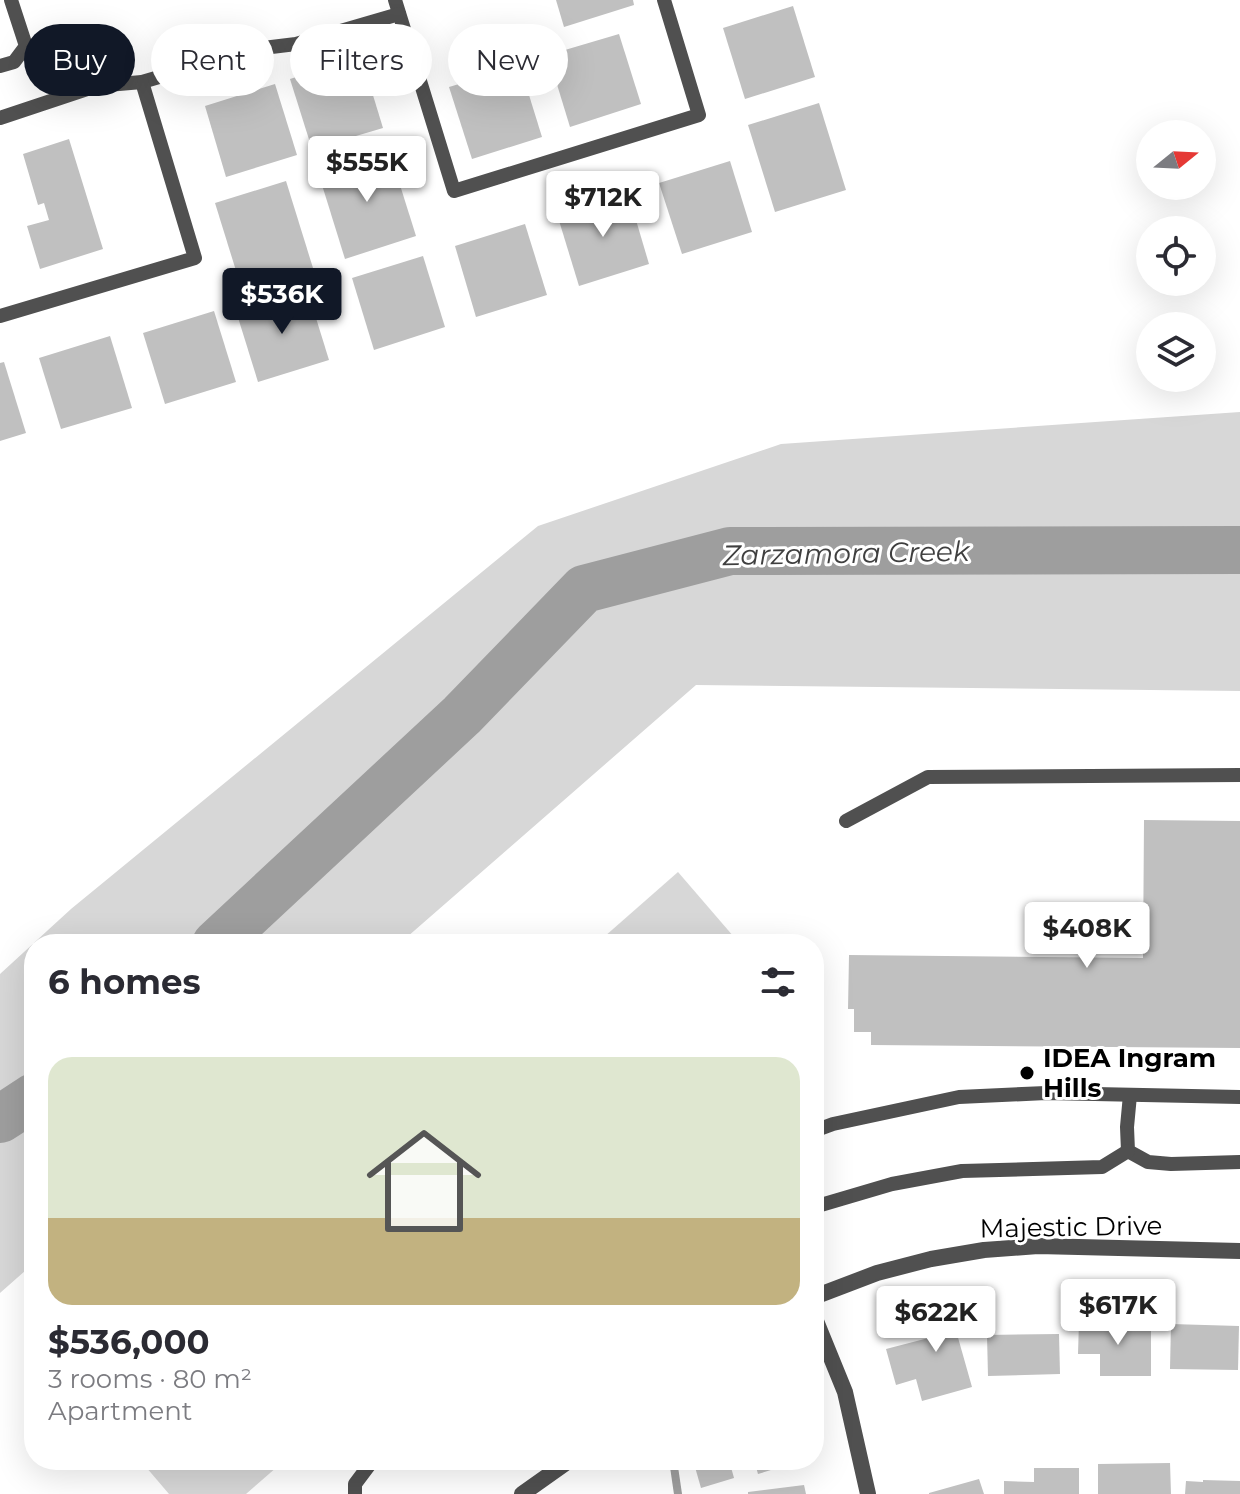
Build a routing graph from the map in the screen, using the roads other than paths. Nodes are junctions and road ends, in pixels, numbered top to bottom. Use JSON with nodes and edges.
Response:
{"nodes":[{"id":1,"x":11,"y":0,"type":"edge"},
{"id":2,"x":664,"y":0,"type":"edge"},
{"id":3,"x":397,"y":7,"type":"edge"},
{"id":4,"x":0,"y":66,"type":"edge"},
{"id":5,"x":142,"y":82,"type":"junction"},
{"id":6,"x":0,"y":118,"type":"edge"},
{"id":7,"x":0,"y":316,"type":"edge"},
{"id":8,"x":1240,"y":775,"type":"edge"},
{"id":9,"x":846,"y":821,"type":"dead end"},
{"id":10,"x":1130,"y":1095,"type":"junction"},
{"id":11,"x":1240,"y":1097,"type":"edge"},
{"id":12,"x":824,"y":1127,"type":"edge"},
{"id":13,"x":1128,"y":1151,"type":"junction"},
{"id":14,"x":1240,"y":1162,"type":"edge"},
{"id":15,"x":824,"y":1204,"type":"edge"},
{"id":16,"x":1240,"y":1251,"type":"edge"},
{"id":17,"x":824,"y":1293,"type":"edge"},
{"id":18,"x":824,"y":1341,"type":"edge"},
{"id":19,"x":366,"y":1470,"type":"edge"},
{"id":20,"x":556,"y":1470,"type":"edge"},
{"id":21,"x":355,"y":1494,"type":"edge"},
{"id":22,"x":522,"y":1494,"type":"edge"},
{"id":23,"x":868,"y":1494,"type":"edge"}],
"edges":[{"from":1,"to":4,"type":"lane"},
{"from":2,"to":3,"type":"lane"},
{"from":3,"to":5,"type":"lane"},
{"from":5,"to":6,"type":"lane"},
{"from":5,"to":7,"type":"lane"},
{"from":8,"to":9,"type":"lane"},
{"from":10,"to":11,"type":"lane"},
{"from":10,"to":12,"type":"lane"},
{"from":10,"to":13,"type":"lane"},
{"from":13,"to":14,"type":"lane"},
{"from":13,"to":15,"type":"lane"},
{"from":16,"to":17,"type":"street","name":"Majestic Drive"},
{"from":18,"to":23,"type":"street"},
{"from":19,"to":21,"type":"lane"},
{"from":20,"to":22,"type":"street"}]}
